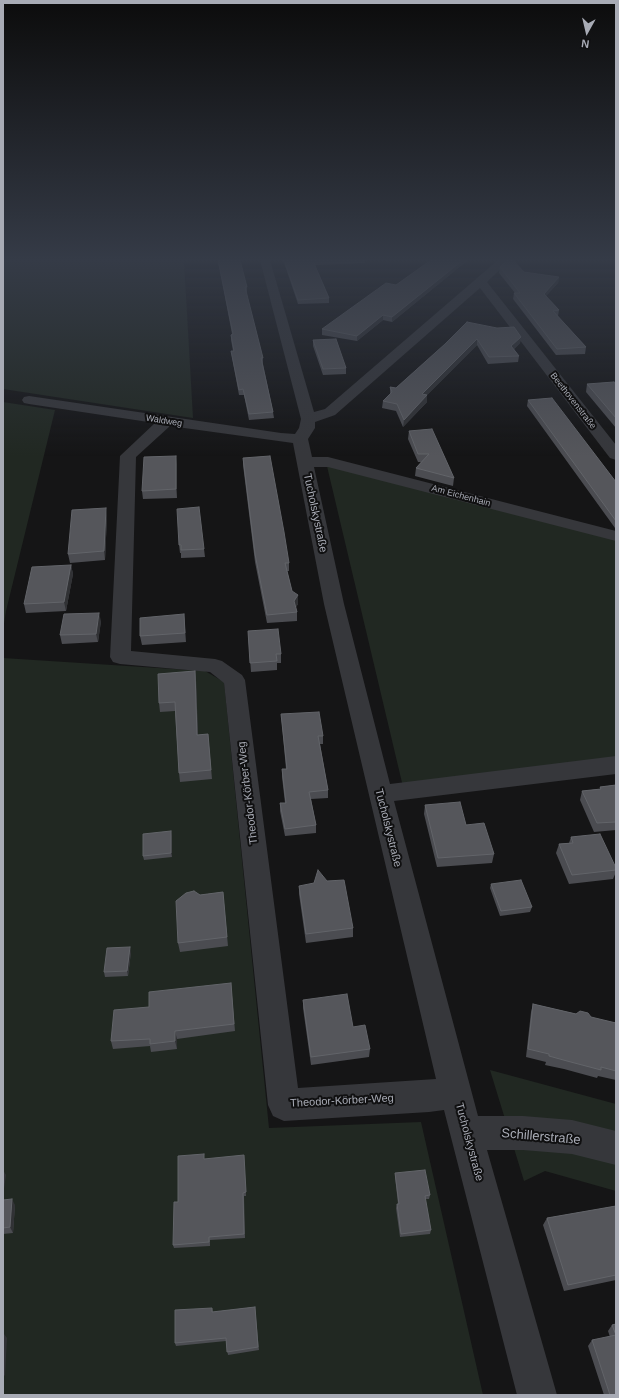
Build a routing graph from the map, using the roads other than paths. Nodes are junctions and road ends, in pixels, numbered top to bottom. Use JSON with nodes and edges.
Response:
{"nodes":[{"id":1,"x":279,"y":325,"type":"edge"},
{"id":2,"x":430,"y":325,"type":"edge"},
{"id":3,"x":514,"y":325,"type":"edge"},
{"id":4,"x":29,"y":400,"type":"dead end"},
{"id":5,"x":166,"y":421,"type":"junction"},
{"id":6,"x":304,"y":440,"type":"junction"},
{"id":7,"x":616,"y":455,"type":"edge"},
{"id":8,"x":616,"y":536,"type":"edge"},
{"id":9,"x":616,"y":766,"type":"edge"},
{"id":10,"x":380,"y":794,"type":"junction"},
{"id":11,"x":455,"y":1092,"type":"junction"},
{"id":12,"x":466,"y":1133,"type":"junction"},
{"id":13,"x":616,"y":1148,"type":"edge"},
{"id":14,"x":537,"y":1395,"type":"edge"}],
"edges":[{"from":1,"to":6,"type":"street","name":"Tucholskystraße"},
{"from":2,"to":6,"type":"street"},
{"from":3,"to":7,"type":"street","name":"Beethovenstraße"},
{"from":4,"to":5,"type":"street","name":"Waldweg"},
{"from":5,"to":6,"type":"street","name":"Waldweg"},
{"from":5,"to":11,"type":"street","name":"Theodor-Körber-Weg"},
{"from":6,"to":8,"type":"street","name":"Am Eichenhain"},
{"from":6,"to":10,"type":"street","name":"Tucholskystraße"},
{"from":9,"to":10,"type":"street"},
{"from":10,"to":11,"type":"street","name":"Tucholskystraße"},
{"from":11,"to":12,"type":"street","name":"Tucholskystraße"},
{"from":12,"to":13,"type":"street","name":"Schillerstraße"},
{"from":12,"to":14,"type":"street","name":"Tucholskystraße"}]}
